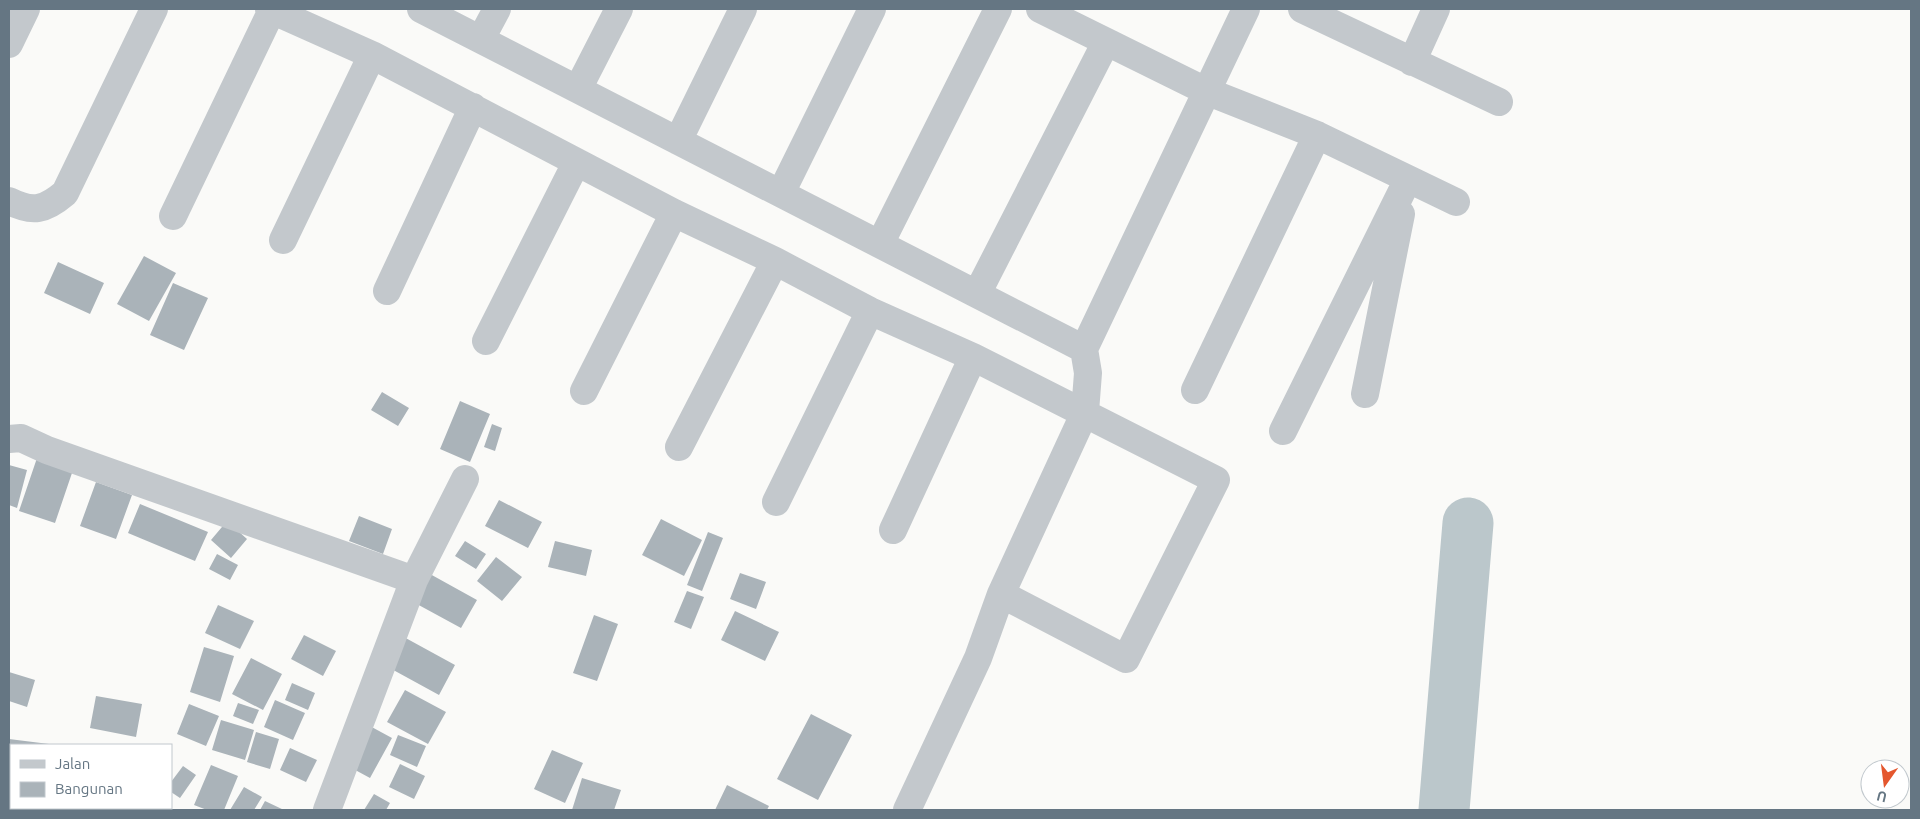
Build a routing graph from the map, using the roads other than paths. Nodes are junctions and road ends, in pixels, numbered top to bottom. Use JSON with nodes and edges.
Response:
{"nodes":[{"id":1,"x":26,"y":9,"type":"edge"},
{"id":2,"x":154,"y":9,"type":"edge"},
{"id":3,"x":271,"y":9,"type":"edge"},
{"id":4,"x":421,"y":9,"type":"edge"},
{"id":5,"x":497,"y":9,"type":"edge"},
{"id":6,"x":619,"y":9,"type":"edge"},
{"id":7,"x":743,"y":9,"type":"edge"},
{"id":8,"x":872,"y":9,"type":"edge"},
{"id":9,"x":998,"y":9,"type":"edge"},
{"id":10,"x":1040,"y":9,"type":"edge"},
{"id":11,"x":1246,"y":9,"type":"edge"},
{"id":12,"x":1302,"y":9,"type":"edge"},
{"id":13,"x":1436,"y":9,"type":"edge"},
{"id":14,"x":481,"y":39,"type":"junction"},
{"id":15,"x":1106,"y":42,"type":"junction"},
{"id":16,"x":9,"y":44,"type":"edge"},
{"id":17,"x":372,"y":55,"type":"junction"},
{"id":18,"x":1412,"y":62,"type":"junction"},
{"id":19,"x":578,"y":89,"type":"junction"},
{"id":20,"x":1206,"y":91,"type":"junction"},
{"id":21,"x":1499,"y":102,"type":"dead end"},
{"id":22,"x":473,"y":107,"type":"junction"},
{"id":23,"x":1317,"y":135,"type":"junction"},
{"id":24,"x":678,"y":140,"type":"junction"},
{"id":25,"x":576,"y":163,"type":"junction"},
{"id":26,"x":1408,"y":179,"type":"junction"},
{"id":27,"x":780,"y":193,"type":"junction"},
{"id":28,"x":9,"y":201,"type":"edge"},
{"id":29,"x":1456,"y":202,"type":"dead end"},
{"id":30,"x":674,"y":213,"type":"junction"},
{"id":31,"x":173,"y":216,"type":"dead end"},
{"id":32,"x":283,"y":240,"type":"dead end"},
{"id":33,"x":880,"y":244,"type":"junction"},
{"id":34,"x":775,"y":260,"type":"junction"},
{"id":35,"x":387,"y":291,"type":"dead end"},
{"id":36,"x":977,"y":294,"type":"junction"},
{"id":37,"x":870,"y":311,"type":"junction"},
{"id":38,"x":486,"y":341,"type":"dead end"},
{"id":39,"x":1084,"y":349,"type":"junction"},
{"id":40,"x":973,"y":357,"type":"junction"},
{"id":41,"x":1195,"y":390,"type":"dead end"},
{"id":42,"x":584,"y":391,"type":"dead end"},
{"id":43,"x":1365,"y":394,"type":"dead end"},
{"id":44,"x":1085,"y":412,"type":"junction"},
{"id":45,"x":1283,"y":432,"type":"dead end"},
{"id":46,"x":9,"y":439,"type":"edge"},
{"id":47,"x":679,"y":447,"type":"dead end"},
{"id":48,"x":465,"y":479,"type":"dead end"},
{"id":49,"x":776,"y":502,"type":"dead end"},
{"id":50,"x":893,"y":530,"type":"dead end"},
{"id":51,"x":414,"y":580,"type":"junction"},
{"id":52,"x":1001,"y":594,"type":"junction"},
{"id":53,"x":327,"y":810,"type":"edge"},
{"id":54,"x":907,"y":810,"type":"edge"}],
"edges":[{"from":1,"to":16,"type":"street"},
{"from":2,"to":28,"type":"street"},
{"from":3,"to":17,"type":"street"},
{"from":3,"to":31,"type":"street"},
{"from":4,"to":14,"type":"street"},
{"from":5,"to":14,"type":"street"},
{"from":6,"to":19,"type":"street"},
{"from":7,"to":24,"type":"street"},
{"from":8,"to":27,"type":"street"},
{"from":9,"to":33,"type":"street"},
{"from":10,"to":15,"type":"street"},
{"from":11,"to":20,"type":"street"},
{"from":12,"to":18,"type":"street"},
{"from":13,"to":18,"type":"street"},
{"from":14,"to":19,"type":"street"},
{"from":15,"to":20,"type":"street"},
{"from":15,"to":36,"type":"street"},
{"from":17,"to":22,"type":"street"},
{"from":17,"to":32,"type":"street"},
{"from":18,"to":21,"type":"street"},
{"from":19,"to":24,"type":"street"},
{"from":20,"to":23,"type":"street"},
{"from":20,"to":39,"type":"street"},
{"from":22,"to":25,"type":"street"},
{"from":22,"to":35,"type":"street"},
{"from":23,"to":26,"type":"street"},
{"from":23,"to":41,"type":"street"},
{"from":24,"to":27,"type":"street"},
{"from":25,"to":30,"type":"street"},
{"from":25,"to":38,"type":"street"},
{"from":26,"to":29,"type":"street"},
{"from":26,"to":43,"type":"street"},
{"from":26,"to":45,"type":"street"},
{"from":27,"to":33,"type":"street"},
{"from":30,"to":34,"type":"street"},
{"from":30,"to":42,"type":"street"},
{"from":33,"to":36,"type":"street"},
{"from":34,"to":37,"type":"street"},
{"from":34,"to":47,"type":"street"},
{"from":36,"to":39,"type":"street"},
{"from":37,"to":40,"type":"street"},
{"from":37,"to":49,"type":"street"},
{"from":39,"to":44,"type":"street"},
{"from":40,"to":44,"type":"street"},
{"from":40,"to":50,"type":"street"},
{"from":44,"to":52,"type":"street"},
{"from":44,"to":52,"type":"street"},
{"from":46,"to":51,"type":"street"},
{"from":48,"to":51,"type":"street"},
{"from":51,"to":53,"type":"street"},
{"from":52,"to":54,"type":"street"}]}
